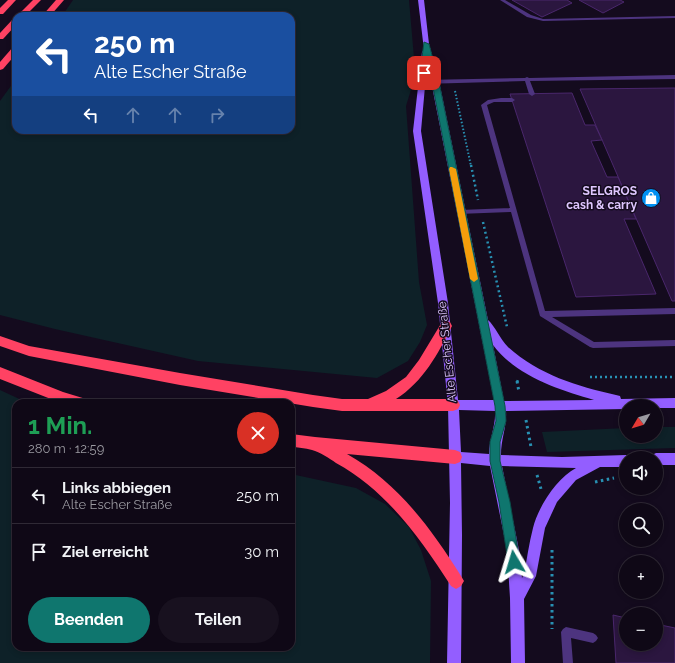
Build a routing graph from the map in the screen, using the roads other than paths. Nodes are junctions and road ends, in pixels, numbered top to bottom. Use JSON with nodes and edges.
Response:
{"nodes":[{"id":1,"x":12,"y":0,"type":"edge"},
{"id":2,"x":37,"y":0,"type":"edge"},
{"id":3,"x":60,"y":0,"type":"edge"},
{"id":4,"x":421,"y":0,"type":"edge"},
{"id":5,"x":502,"y":0,"type":"edge"},
{"id":6,"x":0,"y":12,"type":"edge"},
{"id":7,"x":25,"y":12,"type":"edge"},
{"id":8,"x":50,"y":12,"type":"edge"},
{"id":9,"x":675,"y":17,"type":"edge"},
{"id":10,"x":12,"y":25,"type":"edge"},
{"id":11,"x":0,"y":37,"type":"edge"},
{"id":12,"x":426,"y":44,"type":"junction"},
{"id":13,"x":12,"y":53,"type":"edge"},
{"id":14,"x":0,"y":66,"type":"edge"},
{"id":15,"x":675,"y":77,"type":"edge"},
{"id":16,"x":527,"y":79,"type":"junction"},
{"id":17,"x":423,"y":82,"type":"junction"},
{"id":18,"x":436,"y":82,"type":"junction"},
{"id":19,"x":532,"y":94,"type":"dead end"},
{"id":20,"x":512,"y":100,"type":"dead end"},
{"id":21,"x":512,"y":210,"type":"junction"},
{"id":22,"x":460,"y":212,"type":"junction"},
{"id":23,"x":675,"y":311,"type":"edge"},
{"id":24,"x":542,"y":314,"type":"junction"},
{"id":25,"x":482,"y":318,"type":"junction"},
{"id":26,"x":446,"y":326,"type":"junction"},
{"id":27,"x":0,"y":341,"type":"edge"},
{"id":28,"x":675,"y":343,"type":"edge"},
{"id":29,"x":0,"y":373,"type":"edge"},
{"id":30,"x":67,"y":399,"type":"edge"},
{"id":31,"x":619,"y":401,"type":"edge"},
{"id":32,"x":663,"y":403,"type":"edge"},
{"id":33,"x":675,"y":403,"type":"edge"},
{"id":34,"x":619,"y":404,"type":"edge"},
{"id":35,"x":370,"y":405,"type":"junction"},
{"id":36,"x":453,"y":405,"type":"junction"},
{"id":37,"x":500,"y":406,"type":"junction"},
{"id":38,"x":295,"y":441,"type":"edge"},
{"id":39,"x":315,"y":444,"type":"junction"},
{"id":40,"x":455,"y":457,"type":"junction"},
{"id":41,"x":663,"y":459,"type":"edge"},
{"id":42,"x":675,"y":459,"type":"edge"},
{"id":43,"x":495,"y":461,"type":"junction"},
{"id":44,"x":619,"y":461,"type":"edge"},
{"id":45,"x":598,"y":462,"type":"junction"},
{"id":46,"x":456,"y":581,"type":"junction"},
{"id":47,"x":517,"y":598,"type":"junction"},
{"id":48,"x":593,"y":638,"type":"dead end"},
{"id":49,"x":454,"y":663,"type":"edge"},
{"id":50,"x":518,"y":663,"type":"edge"},
{"id":51,"x":568,"y":663,"type":"edge"}],
"edges":[{"from":1,"to":6,"type":"highway"},
{"from":2,"to":7,"type":"highway"},
{"from":3,"to":8,"type":"highway"},
{"from":4,"to":12,"type":"street","name":"Alte Escher Straße"},
{"from":5,"to":9,"type":"lane"},
{"from":10,"to":11,"type":"highway"},
{"from":12,"to":17,"type":"street","name":"Alte Escher Straße"},
{"from":12,"to":18,"type":"street","name":"Alte Escher Straße"},
{"from":13,"to":14,"type":"highway"},
{"from":15,"to":16,"type":"lane"},
{"from":16,"to":18,"type":"lane"},
{"from":16,"to":19,"type":"lane"},
{"from":17,"to":18,"type":"lane"},
{"from":17,"to":26,"type":"street","name":"Alte Escher Straße"},
{"from":18,"to":22,"type":"street","name":"Alte Escher Straße"},
{"from":20,"to":21,"type":"lane"},
{"from":21,"to":22,"type":"lane"},
{"from":21,"to":24,"type":"lane"},
{"from":22,"to":25,"type":"street","name":"Alte Escher Straße"},
{"from":23,"to":24,"type":"lane"},
{"from":24,"to":28,"type":"lane"},
{"from":25,"to":31,"type":"street"},
{"from":25,"to":37,"type":"street","name":"Alte Escher Straße"},
{"from":26,"to":35,"type":"highway"},
{"from":26,"to":36,"type":"street","name":"Alte Escher Straße"},
{"from":27,"to":35,"type":"highway"},
{"from":29,"to":30,"type":"highway"},
{"from":32,"to":33,"type":"street"},
{"from":34,"to":37,"type":"street"},
{"from":35,"to":36,"type":"highway"},
{"from":36,"to":37,"type":"street"},
{"from":36,"to":40,"type":"street","name":"Alte Escher Straße"},
{"from":37,"to":43,"type":"street","name":"Alte Escher Straße"},
{"from":38,"to":39,"type":"highway"},
{"from":39,"to":40,"type":"highway"},
{"from":39,"to":46,"type":"highway"},
{"from":40,"to":43,"type":"street"},
{"from":40,"to":46,"type":"street","name":"Alte Escher Straße"},
{"from":41,"to":42,"type":"street"},
{"from":43,"to":45,"type":"street"},
{"from":43,"to":47,"type":"street","name":"Alte Escher Straße"},
{"from":44,"to":45,"type":"street"},
{"from":45,"to":47,"type":"street"},
{"from":46,"to":49,"type":"street","name":"Alte Escher Straße"},
{"from":47,"to":50,"type":"street","name":"Alte Escher Straße"},
{"from":48,"to":51,"type":"lane"}]}
